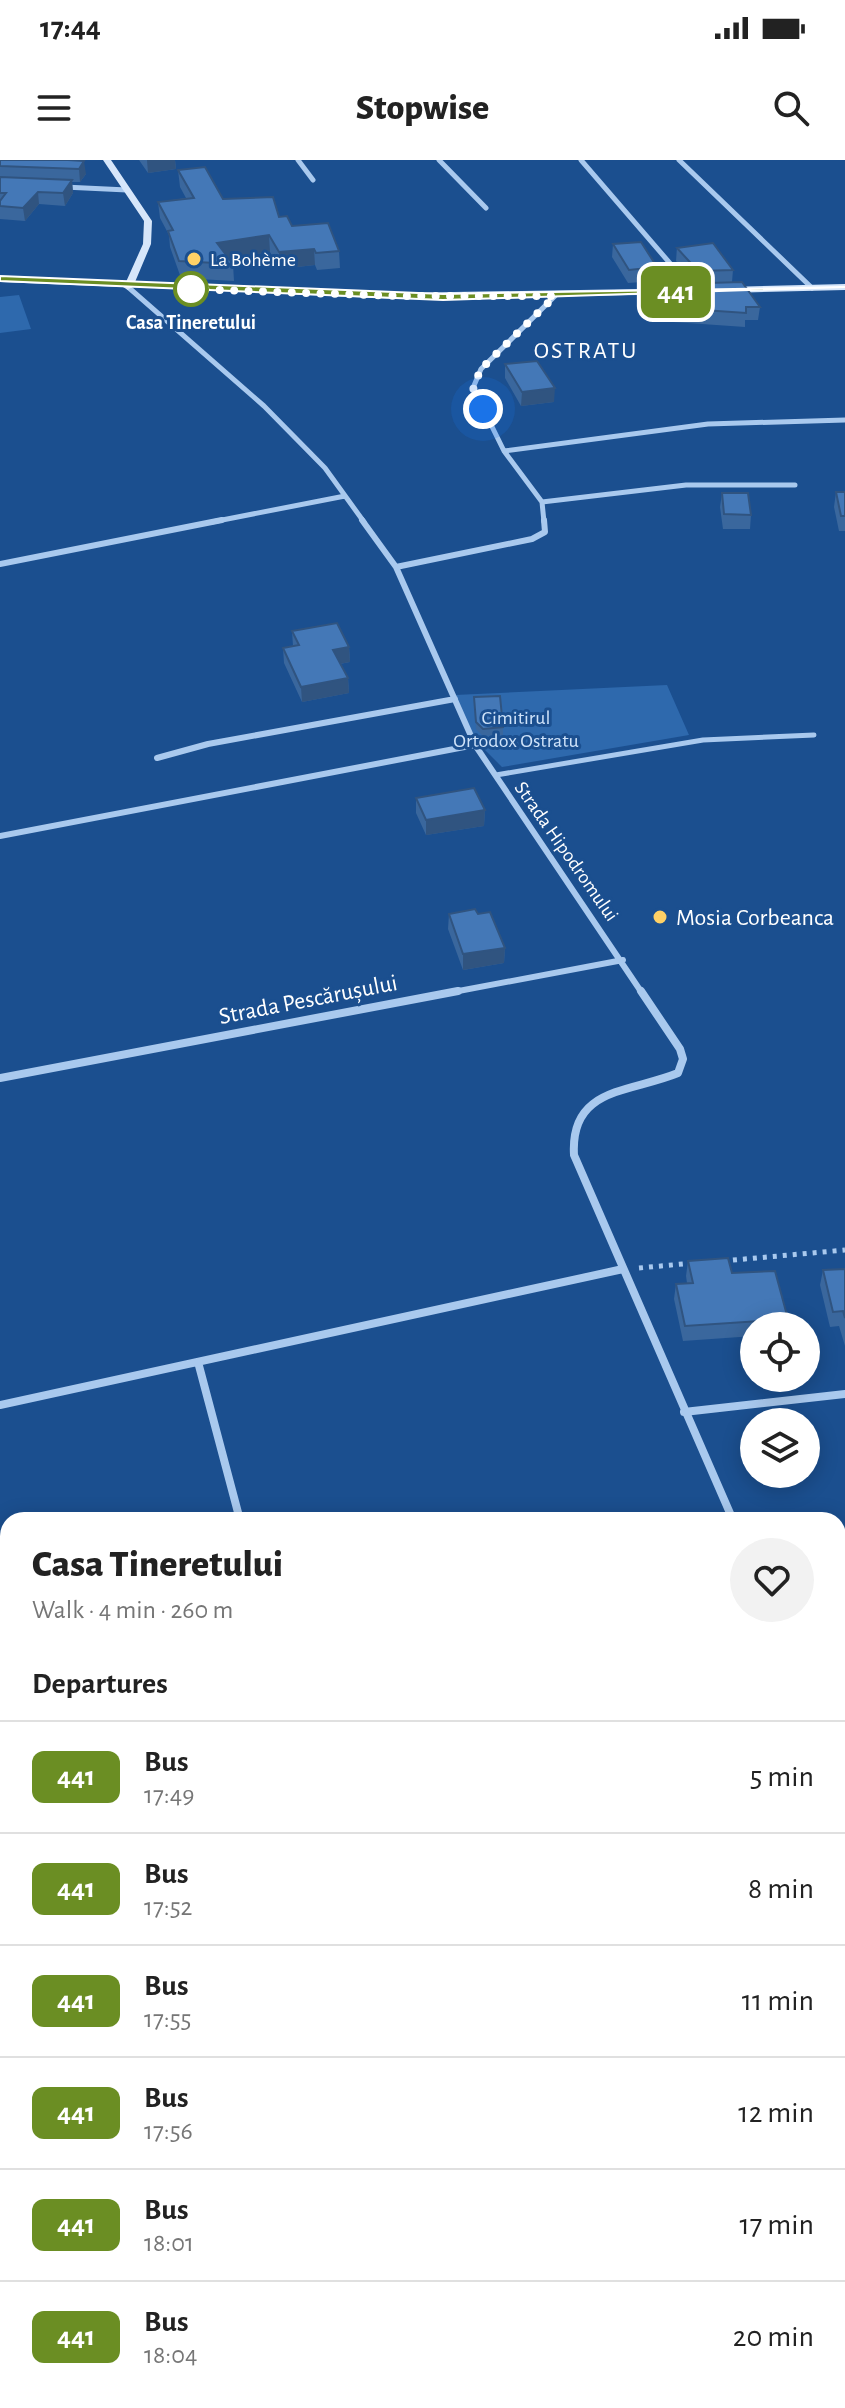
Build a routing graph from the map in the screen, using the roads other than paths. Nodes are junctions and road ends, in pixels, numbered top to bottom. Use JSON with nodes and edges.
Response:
{"nodes":[{"id":1,"x":107,"y":160,"type":"edge"},
{"id":2,"x":298,"y":160,"type":"edge"},
{"id":3,"x":439,"y":160,"type":"edge"},
{"id":4,"x":581,"y":160,"type":"edge"},
{"id":5,"x":679,"y":160,"type":"edge"},
{"id":6,"x":313,"y":180,"type":"dead end"},
{"id":7,"x":64,"y":187,"type":"edge"},
{"id":8,"x":127,"y":190,"type":"junction"},
{"id":9,"x":486,"y":208,"type":"dead end"},
{"id":10,"x":0,"y":279,"type":"edge"},
{"id":11,"x":128,"y":287,"type":"junction"},
{"id":12,"x":845,"y":287,"type":"edge"},
{"id":13,"x":812,"y":288,"type":"junction"},
{"id":14,"x":695,"y":291,"type":"junction"},
{"id":15,"x":555,"y":296,"type":"junction"},
{"id":16,"x":845,"y":420,"type":"edge"},
{"id":17,"x":504,"y":451,"type":"junction"},
{"id":18,"x":795,"y":485,"type":"dead end"},
{"id":19,"x":345,"y":496,"type":"junction"},
{"id":20,"x":542,"y":502,"type":"junction"},
{"id":21,"x":0,"y":564,"type":"edge"},
{"id":22,"x":396,"y":567,"type":"junction"},
{"id":23,"x":455,"y":699,"type":"junction"},
{"id":24,"x":814,"y":735,"type":"dead end"},
{"id":25,"x":475,"y":745,"type":"junction"},
{"id":26,"x":157,"y":758,"type":"dead end"},
{"id":27,"x":496,"y":775,"type":"junction"},
{"id":28,"x":0,"y":836,"type":"edge"},
{"id":29,"x":623,"y":960,"type":"junction"},
{"id":30,"x":0,"y":1078,"type":"edge"},
{"id":31,"x":623,"y":1269,"type":"junction"},
{"id":32,"x":198,"y":1362,"type":"junction"},
{"id":33,"x":845,"y":1394,"type":"edge"},
{"id":34,"x":0,"y":1405,"type":"edge"},
{"id":35,"x":684,"y":1412,"type":"junction"},
{"id":36,"x":238,"y":1512,"type":"edge"},
{"id":37,"x":729,"y":1512,"type":"edge"}],
"edges":[{"from":1,"to":8,"type":"main road"},
{"from":2,"to":6,"type":"street"},
{"from":3,"to":9,"type":"street"},
{"from":4,"to":14,"type":"street"},
{"from":5,"to":13,"type":"street"},
{"from":7,"to":8,"type":"street"},
{"from":8,"to":11,"type":"main road"},
{"from":10,"to":11,"type":"main road"},
{"from":11,"to":15,"type":"main road"},
{"from":11,"to":19,"type":"street","name":"Strada Hipodromului"},
{"from":12,"to":13,"type":"main road"},
{"from":13,"to":14,"type":"main road"},
{"from":14,"to":15,"type":"main road"},
{"from":15,"to":17,"type":"street"},
{"from":16,"to":17,"type":"street"},
{"from":17,"to":20,"type":"street"},
{"from":18,"to":20,"type":"street"},
{"from":19,"to":21,"type":"street"},
{"from":19,"to":22,"type":"street","name":"Strada Hipodromului"},
{"from":20,"to":22,"type":"street"},
{"from":22,"to":23,"type":"street","name":"Strada Hipodromului"},
{"from":23,"to":25,"type":"street","name":"Strada Hipodromului"},
{"from":23,"to":26,"type":"street"},
{"from":24,"to":27,"type":"lane"},
{"from":25,"to":27,"type":"street","name":"Strada Hipodromului"},
{"from":25,"to":28,"type":"street"},
{"from":27,"to":29,"type":"street","name":"Strada Hipodromului"},
{"from":29,"to":30,"type":"street","name":"Strada Pescărușului"},
{"from":29,"to":31,"type":"street","name":"Strada Hipodromului"},
{"from":31,"to":32,"type":"street"},
{"from":31,"to":35,"type":"street"},
{"from":32,"to":34,"type":"street"},
{"from":32,"to":36,"type":"street"},
{"from":33,"to":35,"type":"street"},
{"from":35,"to":37,"type":"street"}]}
